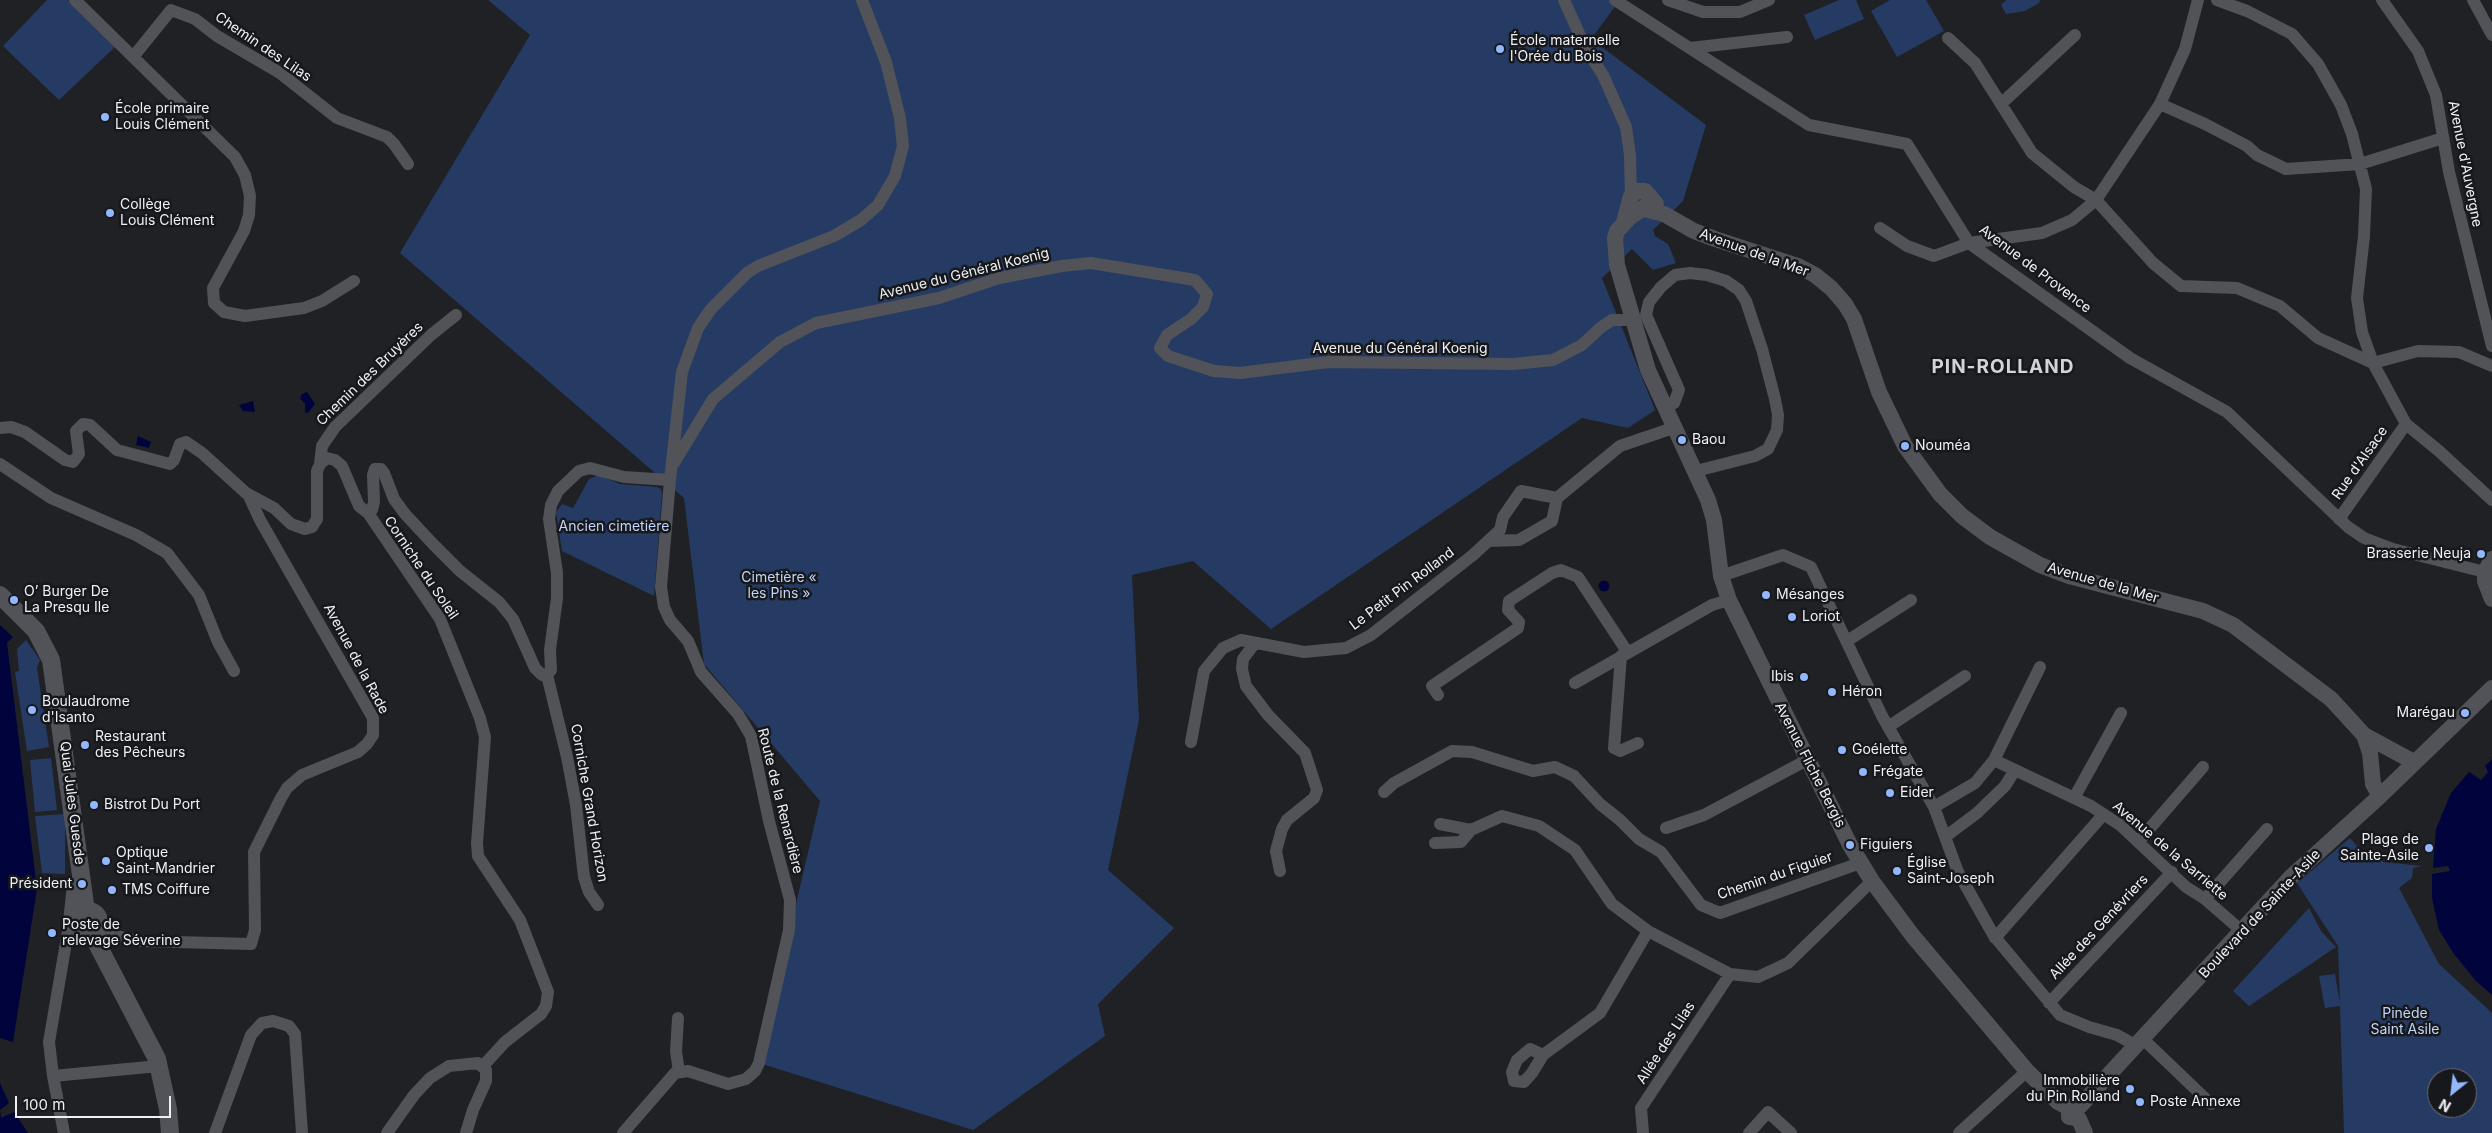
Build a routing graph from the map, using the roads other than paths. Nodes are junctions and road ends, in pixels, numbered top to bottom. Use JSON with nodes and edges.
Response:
{"nodes":[{"id":1,"x":75,"y":0,"type":"edge"},
{"id":2,"x":862,"y":0,"type":"edge"},
{"id":3,"x":1564,"y":0,"type":"edge"},
{"id":4,"x":1615,"y":0,"type":"edge"},
{"id":5,"x":1668,"y":0,"type":"edge"},
{"id":6,"x":1769,"y":0,"type":"edge"},
{"id":7,"x":2198,"y":0,"type":"edge"},
{"id":8,"x":2218,"y":0,"type":"edge"},
{"id":9,"x":2382,"y":0,"type":"edge"},
{"id":10,"x":2473,"y":0,"type":"edge"},
{"id":11,"x":2075,"y":35,"type":"dead end"},
{"id":12,"x":2492,"y":35,"type":"edge"},
{"id":13,"x":1787,"y":37,"type":"dead end"},
{"id":14,"x":1948,"y":38,"type":"dead end"},
{"id":15,"x":1690,"y":48,"type":"junction"},
{"id":16,"x":133,"y":57,"type":"junction"},
{"id":17,"x":2002,"y":103,"type":"junction"},
{"id":18,"x":2160,"y":104,"type":"junction"},
{"id":19,"x":2443,"y":138,"type":"junction"},
{"id":20,"x":408,"y":164,"type":"dead end"},
{"id":21,"x":2360,"y":164,"type":"junction"},
{"id":22,"x":2096,"y":200,"type":"junction"},
{"id":23,"x":1640,"y":201,"type":"junction"},
{"id":24,"x":1880,"y":228,"type":"dead end"},
{"id":25,"x":1969,"y":243,"type":"junction"},
{"id":26,"x":354,"y":281,"type":"dead end"},
{"id":27,"x":456,"y":315,"type":"dead end"},
{"id":28,"x":1632,"y":320,"type":"junction"},
{"id":29,"x":2492,"y":346,"type":"edge"},
{"id":30,"x":2374,"y":363,"type":"junction"},
{"id":31,"x":2492,"y":366,"type":"edge"},
{"id":32,"x":1666,"y":408,"type":"junction"},
{"id":33,"x":2406,"y":424,"type":"junction"},
{"id":34,"x":1676,"y":427,"type":"junction"},
{"id":35,"x":0,"y":428,"type":"edge"},
{"id":36,"x":0,"y":464,"type":"edge"},
{"id":37,"x":320,"y":464,"type":"junction"},
{"id":38,"x":1696,"y":471,"type":"junction"},
{"id":39,"x":670,"y":474,"type":"junction"},
{"id":40,"x":248,"y":494,"type":"junction"},
{"id":41,"x":1557,"y":498,"type":"junction"},
{"id":42,"x":2492,"y":500,"type":"edge"},
{"id":43,"x":368,"y":513,"type":"junction"},
{"id":44,"x":2339,"y":519,"type":"junction"},
{"id":45,"x":1488,"y":541,"type":"junction"},
{"id":46,"x":2488,"y":566,"type":"edge"},
{"id":47,"x":1721,"y":576,"type":"junction"},
{"id":48,"x":0,"y":595,"type":"edge"},
{"id":49,"x":2492,"y":599,"type":"edge"},
{"id":50,"x":1729,"y":600,"type":"junction"},
{"id":51,"x":1911,"y":600,"type":"dead end"},
{"id":52,"x":1847,"y":641,"type":"junction"},
{"id":53,"x":1255,"y":643,"type":"junction"},
{"id":54,"x":1624,"y":654,"type":"junction"},
{"id":55,"x":2040,"y":667,"type":"dead end"},
{"id":56,"x":234,"y":672,"type":"dead end"},
{"id":57,"x":547,"y":675,"type":"junction"},
{"id":58,"x":1965,"y":676,"type":"dead end"},
{"id":59,"x":1575,"y":683,"type":"dead end"},
{"id":60,"x":2492,"y":688,"type":"edge"},
{"id":61,"x":1438,"y":695,"type":"dead end"},
{"id":62,"x":2121,"y":714,"type":"dead end"},
{"id":63,"x":1888,"y":727,"type":"junction"},
{"id":64,"x":2364,"y":735,"type":"junction"},
{"id":65,"x":1191,"y":742,"type":"dead end"},
{"id":66,"x":1638,"y":743,"type":"dead end"},
{"id":67,"x":1807,"y":760,"type":"junction"},
{"id":68,"x":1994,"y":760,"type":"junction"},
{"id":69,"x":2414,"y":762,"type":"junction"},
{"id":70,"x":2203,"y":767,"type":"dead end"},
{"id":71,"x":2014,"y":770,"type":"junction"},
{"id":72,"x":1384,"y":792,"type":"dead end"},
{"id":73,"x":2380,"y":796,"type":"junction"},
{"id":74,"x":2074,"y":798,"type":"junction"},
{"id":75,"x":1934,"y":807,"type":"junction"},
{"id":76,"x":2103,"y":815,"type":"junction"},
{"id":77,"x":1440,"y":824,"type":"dead end"},
{"id":78,"x":1666,"y":828,"type":"dead end"},
{"id":79,"x":2266,"y":829,"type":"dead end"},
{"id":80,"x":1471,"y":830,"type":"junction"},
{"id":81,"x":1945,"y":837,"type":"junction"},
{"id":82,"x":2138,"y":842,"type":"junction"},
{"id":83,"x":1435,"y":843,"type":"dead end"},
{"id":84,"x":1860,"y":863,"type":"junction"},
{"id":85,"x":1280,"y":871,"type":"dead end"},
{"id":86,"x":2172,"y":872,"type":"junction"},
{"id":87,"x":81,"y":874,"type":"junction"},
{"id":88,"x":1872,"y":881,"type":"junction"},
{"id":89,"x":2206,"y":900,"type":"junction"},
{"id":90,"x":598,"y":905,"type":"dead end"},
{"id":91,"x":85,"y":926,"type":"junction"},
{"id":92,"x":1648,"y":931,"type":"junction"},
{"id":93,"x":2243,"y":932,"type":"junction"},
{"id":94,"x":1995,"y":938,"type":"junction"},
{"id":95,"x":1730,"y":974,"type":"junction"},
{"id":96,"x":2049,"y":1003,"type":"junction"},
{"id":97,"x":678,"y":1018,"type":"dead end"},
{"id":98,"x":2139,"y":1041,"type":"junction"},
{"id":99,"x":1543,"y":1055,"type":"dead end"},
{"id":100,"x":160,"y":1066,"type":"junction"},
{"id":101,"x":483,"y":1066,"type":"junction"},
{"id":102,"x":2027,"y":1071,"type":"junction"},
{"id":103,"x":679,"y":1072,"type":"junction"},
{"id":104,"x":53,"y":1076,"type":"junction"},
{"id":105,"x":2211,"y":1104,"type":"dead end"},
{"id":106,"x":2078,"y":1117,"type":"edge"},
{"id":107,"x":64,"y":1133,"type":"edge"},
{"id":108,"x":170,"y":1133,"type":"edge"},
{"id":109,"x":215,"y":1133,"type":"edge"},
{"id":110,"x":302,"y":1133,"type":"edge"},
{"id":111,"x":387,"y":1133,"type":"edge"},
{"id":112,"x":466,"y":1133,"type":"edge"},
{"id":113,"x":623,"y":1133,"type":"edge"},
{"id":114,"x":1644,"y":1133,"type":"edge"},
{"id":115,"x":1749,"y":1133,"type":"edge"},
{"id":116,"x":1791,"y":1133,"type":"edge"},
{"id":117,"x":1959,"y":1133,"type":"edge"}],
"edges":[{"from":1,"to":16,"type":"street"},
{"from":2,"to":39,"type":"street","name":"Route de la Renardière"},
{"from":3,"to":23,"type":"street"},
{"from":4,"to":15,"type":"street","name":"Avenue de Provence"},
{"from":5,"to":6,"type":"street"},
{"from":7,"to":18,"type":"street"},
{"from":8,"to":21,"type":"street"},
{"from":9,"to":19,"type":"street","name":"Avenue d'Auvergne"},
{"from":10,"to":12,"type":"street"},
{"from":11,"to":17,"type":"street"},
{"from":13,"to":15,"type":"street"},
{"from":14,"to":17,"type":"street"},
{"from":15,"to":25,"type":"street","name":"Avenue de Provence"},
{"from":16,"to":20,"type":"street","name":"Chemin des Lilas"},
{"from":16,"to":26,"type":"street"},
{"from":17,"to":22,"type":"street"},
{"from":18,"to":21,"type":"street"},
{"from":18,"to":22,"type":"street"},
{"from":19,"to":21,"type":"street"},
{"from":19,"to":29,"type":"street","name":"Avenue d'Auvergne"},
{"from":21,"to":30,"type":"street"},
{"from":22,"to":25,"type":"street"},
{"from":22,"to":30,"type":"street"},
{"from":23,"to":28,"type":"street","name":"Avenue Fliche Bergis"},
{"from":23,"to":64,"type":"street","name":"Avenue de la Mer"},
{"from":24,"to":25,"type":"street"},
{"from":25,"to":44,"type":"street","name":"Avenue de Provence"},
{"from":27,"to":37,"type":"street","name":"Chemin des Bruyères"},
{"from":28,"to":32,"type":"street","name":"Avenue Fliche Bergis"},
{"from":28,"to":39,"type":"street","name":"Avenue du Général Koenig"},
{"from":30,"to":31,"type":"street"},
{"from":30,"to":33,"type":"street"},
{"from":32,"to":34,"type":"street","name":"Avenue Fliche Bergis"},
{"from":32,"to":38,"type":"street"},
{"from":33,"to":42,"type":"street"},
{"from":33,"to":44,"type":"street","name":"Rue d'Alsace"},
{"from":34,"to":38,"type":"street","name":"Avenue Fliche Bergis"},
{"from":34,"to":41,"type":"street"},
{"from":35,"to":40,"type":"street"},
{"from":36,"to":56,"type":"street"},
{"from":37,"to":40,"type":"street","name":"Chemin des Bruyères"},
{"from":37,"to":43,"type":"street","name":"Corniche du Soleil"},
{"from":38,"to":47,"type":"street","name":"Avenue Fliche Bergis"},
{"from":39,"to":57,"type":"street"},
{"from":39,"to":103,"type":"street","name":"Route de la Renardière"},
{"from":40,"to":91,"type":"street","name":"Avenue de la Rade"},
{"from":41,"to":45,"type":"street"},
{"from":41,"to":45,"type":"street","name":"Le Petit Pin Rolland"},
{"from":43,"to":57,"type":"street"},
{"from":43,"to":101,"type":"street","name":"Corniche du Soleil"},
{"from":44,"to":46,"type":"street","name":"Avenue de Provence"},
{"from":45,"to":53,"type":"street","name":"Le Petit Pin Rolland"},
{"from":46,"to":49,"type":"street"},
{"from":47,"to":50,"type":"street","name":"Avenue Fliche Bergis"},
{"from":47,"to":52,"type":"street"},
{"from":48,"to":87,"type":"main road","name":"Quai Jules Guesde"},
{"from":50,"to":54,"type":"street"},
{"from":50,"to":67,"type":"street","name":"Avenue Fliche Bergis"},
{"from":51,"to":52,"type":"street"},
{"from":52,"to":63,"type":"street"},
{"from":53,"to":65,"type":"street","name":"Le Petit Pin Rolland"},
{"from":53,"to":85,"type":"street"},
{"from":54,"to":59,"type":"street"},
{"from":54,"to":61,"type":"street"},
{"from":54,"to":66,"type":"street"},
{"from":55,"to":68,"type":"street"},
{"from":57,"to":90,"type":"street","name":"Corniche Grand Horizon"},
{"from":58,"to":63,"type":"street"},
{"from":60,"to":69,"type":"street","name":"Boulevard de Sainte-Asile"},
{"from":62,"to":74,"type":"street"},
{"from":63,"to":75,"type":"street"},
{"from":64,"to":69,"type":"street","name":"Avenue de la Mer"},
{"from":64,"to":73,"type":"street","name":"Avenue de la Mer"},
{"from":67,"to":78,"type":"street"},
{"from":67,"to":84,"type":"street","name":"Avenue Fliche Bergis"},
{"from":68,"to":71,"type":"street","name":"Avenue de la Sarriette"},
{"from":68,"to":75,"type":"street"},
{"from":69,"to":73,"type":"street","name":"Boulevard de Sainte-Asile"},
{"from":70,"to":82,"type":"street"},
{"from":71,"to":74,"type":"street","name":"Avenue de la Sarriette"},
{"from":71,"to":81,"type":"street"},
{"from":72,"to":84,"type":"street","name":"Chemin du Figuier"},
{"from":73,"to":93,"type":"street","name":"Boulevard de Sainte-Asile"},
{"from":74,"to":76,"type":"street","name":"Avenue de la Sarriette"},
{"from":75,"to":81,"type":"street"},
{"from":76,"to":82,"type":"street","name":"Avenue de la Sarriette"},
{"from":76,"to":94,"type":"street"},
{"from":77,"to":80,"type":"street"},
{"from":79,"to":89,"type":"street"},
{"from":80,"to":83,"type":"street"},
{"from":80,"to":92,"type":"street"},
{"from":81,"to":94,"type":"street"},
{"from":82,"to":86,"type":"street","name":"Avenue de la Sarriette"},
{"from":84,"to":88,"type":"street","name":"Avenue Fliche Bergis"},
{"from":86,"to":89,"type":"street","name":"Avenue de la Sarriette"},
{"from":86,"to":96,"type":"street","name":"Allée des Genévriers"},
{"from":87,"to":91,"type":"main road","name":"Quai Jules Guesde"},
{"from":87,"to":91,"type":"street"},
{"from":88,"to":95,"type":"street"},
{"from":88,"to":102,"type":"street","name":"Avenue Fliche Bergis"},
{"from":89,"to":93,"type":"street","name":"Avenue de la Sarriette"},
{"from":91,"to":100,"type":"main road","name":"Quai Jules Guesde"},
{"from":91,"to":104,"type":"street"},
{"from":92,"to":95,"type":"street"},
{"from":92,"to":99,"type":"street"},
{"from":93,"to":98,"type":"street","name":"Boulevard de Sainte-Asile"},
{"from":94,"to":96,"type":"street"},
{"from":95,"to":114,"type":"street","name":"Allée des Lilas"},
{"from":96,"to":98,"type":"street"},
{"from":97,"to":103,"type":"street"},
{"from":98,"to":105,"type":"street"},
{"from":98,"to":106,"type":"street","name":"Boulevard de Sainte-Asile"},
{"from":100,"to":104,"type":"street"},
{"from":100,"to":108,"type":"main road","name":"Quai Jules Guesde"},
{"from":101,"to":111,"type":"street"},
{"from":101,"to":112,"type":"street"},
{"from":102,"to":106,"type":"street","name":"Avenue Fliche Bergis"},
{"from":102,"to":117,"type":"street"},
{"from":103,"to":113,"type":"street"},
{"from":104,"to":107,"type":"street"},
{"from":109,"to":110,"type":"street"},
{"from":115,"to":116,"type":"street"}]}
